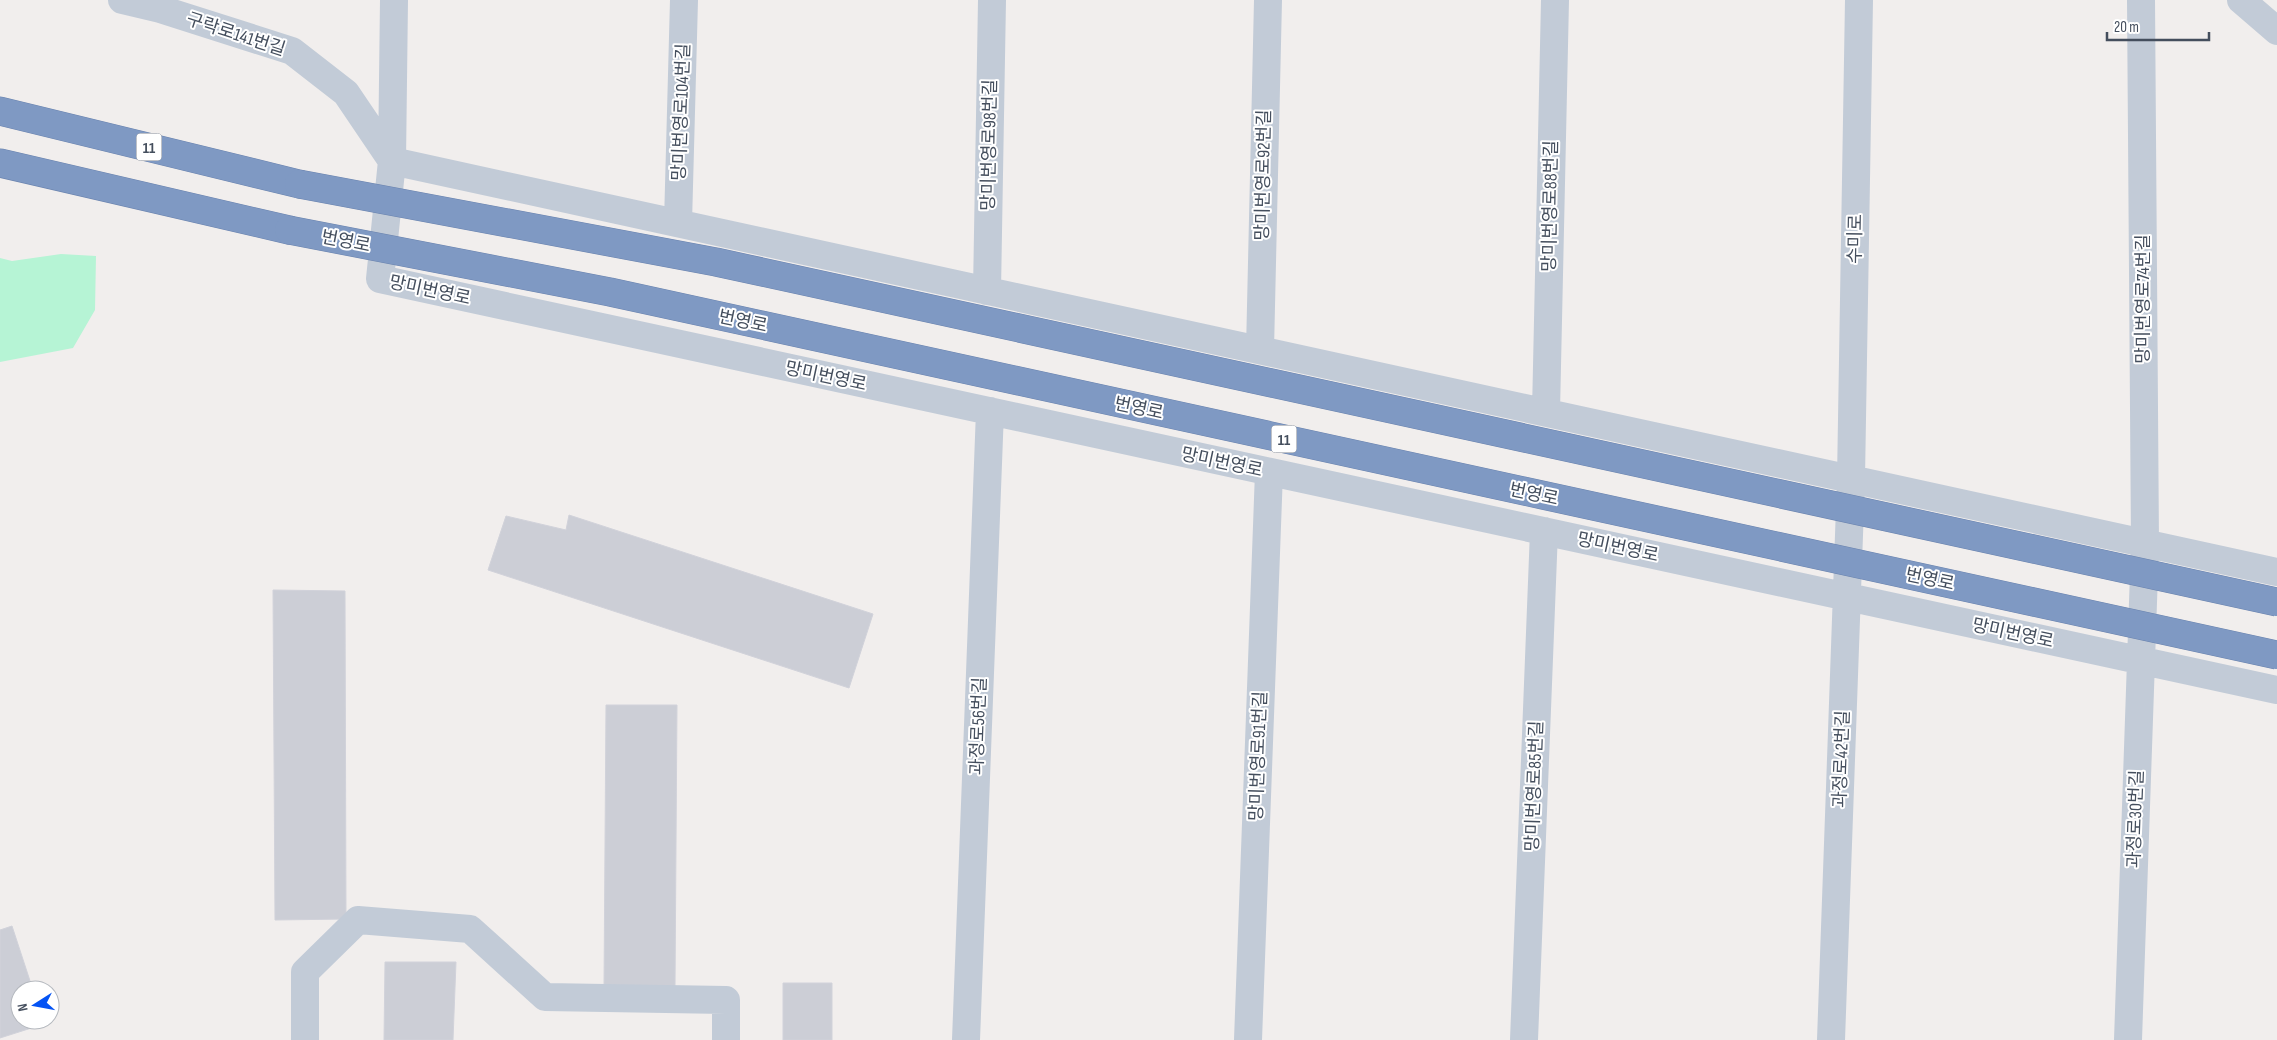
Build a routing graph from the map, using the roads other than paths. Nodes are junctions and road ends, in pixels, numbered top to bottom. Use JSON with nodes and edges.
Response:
{"nodes":[{"id":1,"x":122,"y":0,"type":"edge"},
{"id":2,"x":394,"y":0,"type":"edge"},
{"id":3,"x":684,"y":0,"type":"edge"},
{"id":4,"x":992,"y":0,"type":"edge"},
{"id":5,"x":1268,"y":0,"type":"edge"},
{"id":6,"x":1555,"y":0,"type":"edge"},
{"id":7,"x":1859,"y":0,"type":"edge"},
{"id":8,"x":2141,"y":0,"type":"edge"},
{"id":9,"x":2242,"y":0,"type":"edge"},
{"id":10,"x":2277,"y":31,"type":"edge"},
{"id":11,"x":0,"y":111,"type":"edge"},
{"id":12,"x":392,"y":161,"type":"junction"},
{"id":13,"x":0,"y":163,"type":"edge"},
{"id":14,"x":678,"y":223,"type":"junction"},
{"id":15,"x":987,"y":291,"type":"junction"},
{"id":16,"x":1260,"y":350,"type":"junction"},
{"id":17,"x":990,"y":412,"type":"junction"},
{"id":18,"x":1546,"y":412,"type":"junction"},
{"id":19,"x":1269,"y":472,"type":"junction"},
{"id":20,"x":1851,"y":479,"type":"junction"},
{"id":21,"x":1544,"y":531,"type":"junction"},
{"id":22,"x":2145,"y":544,"type":"junction"},
{"id":23,"x":2277,"y":557,"type":"edge"},
{"id":24,"x":2232,"y":562,"type":"junction"},
{"id":25,"x":2277,"y":572,"type":"edge"},
{"id":26,"x":1847,"y":597,"type":"junction"},
{"id":27,"x":2143,"y":598,"type":"joint"},
{"id":28,"x":2277,"y":602,"type":"edge"},
{"id":29,"x":2277,"y":655,"type":"edge"},
{"id":30,"x":2140,"y":661,"type":"junction"},
{"id":31,"x":2277,"y":690,"type":"edge"},
{"id":32,"x":305,"y":1040,"type":"edge"},
{"id":33,"x":726,"y":1040,"type":"edge"},
{"id":34,"x":966,"y":1040,"type":"edge"},
{"id":35,"x":1248,"y":1040,"type":"edge"},
{"id":36,"x":1524,"y":1040,"type":"edge"},
{"id":37,"x":1831,"y":1040,"type":"edge"},
{"id":38,"x":2128,"y":1040,"type":"edge"}],
"edges":[{"from":1,"to":12,"type":"street","name":"구락로141번길"},
{"from":2,"to":12,"type":"street"},
{"from":3,"to":14,"type":"street","name":"망미번영로104번길"},
{"from":4,"to":15,"type":"street","name":"망미번영로98번길"},
{"from":5,"to":16,"type":"street","name":"망미번영로92번길"},
{"from":6,"to":18,"type":"street","name":"망미번영로88번길"},
{"from":7,"to":20,"type":"street","name":"수미로"},
{"from":8,"to":22,"type":"street","name":"망미번영로74번길"},
{"from":9,"to":10,"type":"street"},
{"from":11,"to":28,"type":"highway","number":"11","bridge":true},
{"from":12,"to":14,"type":"street"},
{"from":12,"to":17,"type":"street","name":"망미번영로"},
{"from":13,"to":29,"type":"highway","name":"번영로","number":"11","bridge":true},
{"from":14,"to":15,"type":"street"},
{"from":15,"to":16,"type":"street"},
{"from":16,"to":18,"type":"street"},
{"from":17,"to":19,"type":"street","name":"망미번영로"},
{"from":17,"to":34,"type":"street","name":"과정로56번길"},
{"from":18,"to":20,"type":"street"},
{"from":19,"to":21,"type":"street","name":"망미번영로"},
{"from":19,"to":35,"type":"street","name":"망미번영로91번길"},
{"from":20,"to":22,"type":"street"},
{"from":20,"to":26,"type":"street","name":"과정로42번길"},
{"from":21,"to":26,"type":"street","name":"망미번영로"},
{"from":21,"to":36,"type":"street","name":"망미번영로85번길"},
{"from":22,"to":24,"type":"street"},
{"from":22,"to":27,"type":"street","name":"망미번영로74번길"},
{"from":23,"to":24,"type":"street"},
{"from":24,"to":25,"type":"street"},
{"from":26,"to":30,"type":"street","name":"망미번영로"},
{"from":26,"to":37,"type":"street","name":"과정로42번길"},
{"from":27,"to":30,"type":"street","name":"과정로30번길"},
{"from":30,"to":31,"type":"street","name":"망미번영로"},
{"from":30,"to":38,"type":"street","name":"과정로30번길"},
{"from":32,"to":33,"type":"street"}]}
